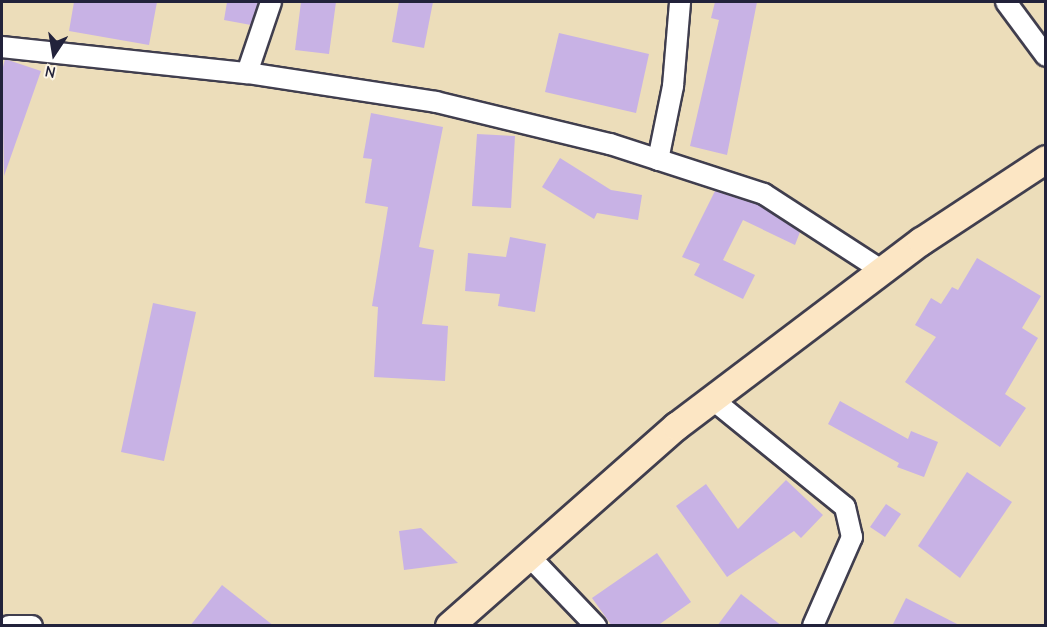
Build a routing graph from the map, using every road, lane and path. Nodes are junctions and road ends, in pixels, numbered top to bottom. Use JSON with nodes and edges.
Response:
{"nodes":[{"id":1,"x":271,"y":2,"type":"edge"},
{"id":2,"x":680,"y":2,"type":"edge"},
{"id":3,"x":1006,"y":2,"type":"edge"},
{"id":4,"x":2,"y":47,"type":"edge"},
{"id":5,"x":1046,"y":56,"type":"edge"},
{"id":6,"x":247,"y":73,"type":"junction"},
{"id":7,"x":1046,"y":159,"type":"edge"},
{"id":8,"x":658,"y":160,"type":"junction"},
{"id":9,"x":881,"y":270,"type":"junction"},
{"id":10,"x":712,"y":399,"type":"junction"},
{"id":11,"x":529,"y":556,"type":"junction"},
{"id":12,"x":9,"y":626,"type":"edge"},
{"id":13,"x":32,"y":626,"type":"edge"},
{"id":14,"x":449,"y":626,"type":"edge"},
{"id":15,"x":596,"y":626,"type":"edge"},
{"id":16,"x":813,"y":626,"type":"edge"}],
"edges":[{"from":1,"to":6,"type":"street"},
{"from":2,"to":8,"type":"street"},
{"from":3,"to":5,"type":"street"},
{"from":4,"to":6,"type":"street"},
{"from":6,"to":8,"type":"street"},
{"from":7,"to":9,"type":"main road"},
{"from":8,"to":9,"type":"street"},
{"from":9,"to":10,"type":"main road"},
{"from":10,"to":11,"type":"main road"},
{"from":10,"to":16,"type":"street"},
{"from":11,"to":14,"type":"main road"},
{"from":11,"to":15,"type":"street"},
{"from":12,"to":13,"type":"street"}]}
